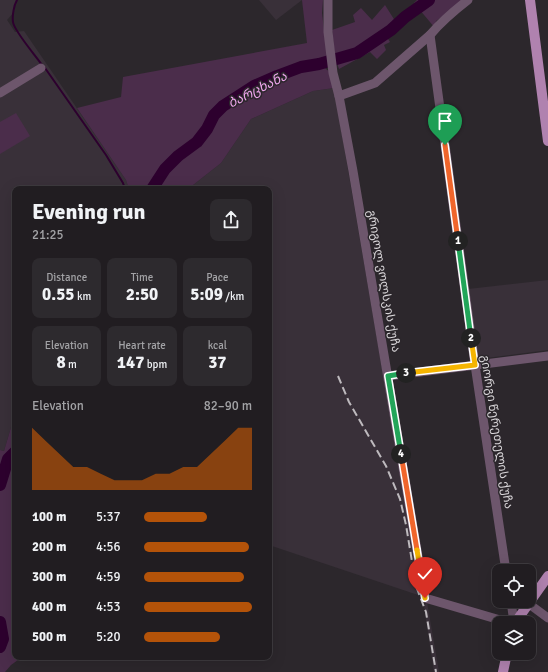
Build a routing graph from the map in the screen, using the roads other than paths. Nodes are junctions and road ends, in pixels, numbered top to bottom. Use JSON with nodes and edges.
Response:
{"nodes":[{"id":1,"x":328,"y":0,"type":"edge"},
{"id":2,"x":468,"y":0,"type":"edge"},
{"id":3,"x":530,"y":0,"type":"edge"},
{"id":4,"x":430,"y":35,"type":"junction"},
{"id":5,"x":41,"y":68,"type":"dead end"},
{"id":6,"x":0,"y":93,"type":"edge"},
{"id":7,"x":339,"y":96,"type":"junction"},
{"id":8,"x":548,"y":140,"type":"edge"},
{"id":9,"x":548,"y":356,"type":"edge"},
{"id":10,"x":475,"y":365,"type":"junction"},
{"id":11,"x":388,"y":376,"type":"junction"},
{"id":12,"x":505,"y":564,"type":"edge"},
{"id":13,"x":548,"y":576,"type":"edge"},
{"id":14,"x":536,"y":593,"type":"edge"},
{"id":15,"x":534,"y":608,"type":"edge"},
{"id":16,"x":492,"y":618,"type":"edge"},
{"id":17,"x":548,"y":618,"type":"edge"},
{"id":18,"x":506,"y":660,"type":"edge"},
{"id":19,"x":503,"y":672,"type":"edge"}],
"edges":[{"from":1,"to":7,"type":"street","name":"გრიგოლ ვოლსკის ქუჩა"},
{"from":2,"to":4,"type":"street"},
{"from":3,"to":8,"type":"main road"},
{"from":4,"to":7,"type":"street"},
{"from":4,"to":10,"type":"street","name":"გიორგი წერეთელის ქუჩა"},
{"from":5,"to":6,"type":"street"},
{"from":7,"to":11,"type":"street","name":"გრიგოლ ვოლსკის ქუჩა"},
{"from":9,"to":10,"type":"street"},
{"from":10,"to":11,"type":"street"},
{"from":10,"to":12,"type":"street","name":"გიორგი წერეთელის ქუჩა"},
{"from":11,"to":16,"type":"street","name":"გრიგოლ ვოლსკის ქუჩა"},
{"from":13,"to":14,"type":"main road"},
{"from":15,"to":17,"type":"street"},
{"from":18,"to":19,"type":"main road"}]}
